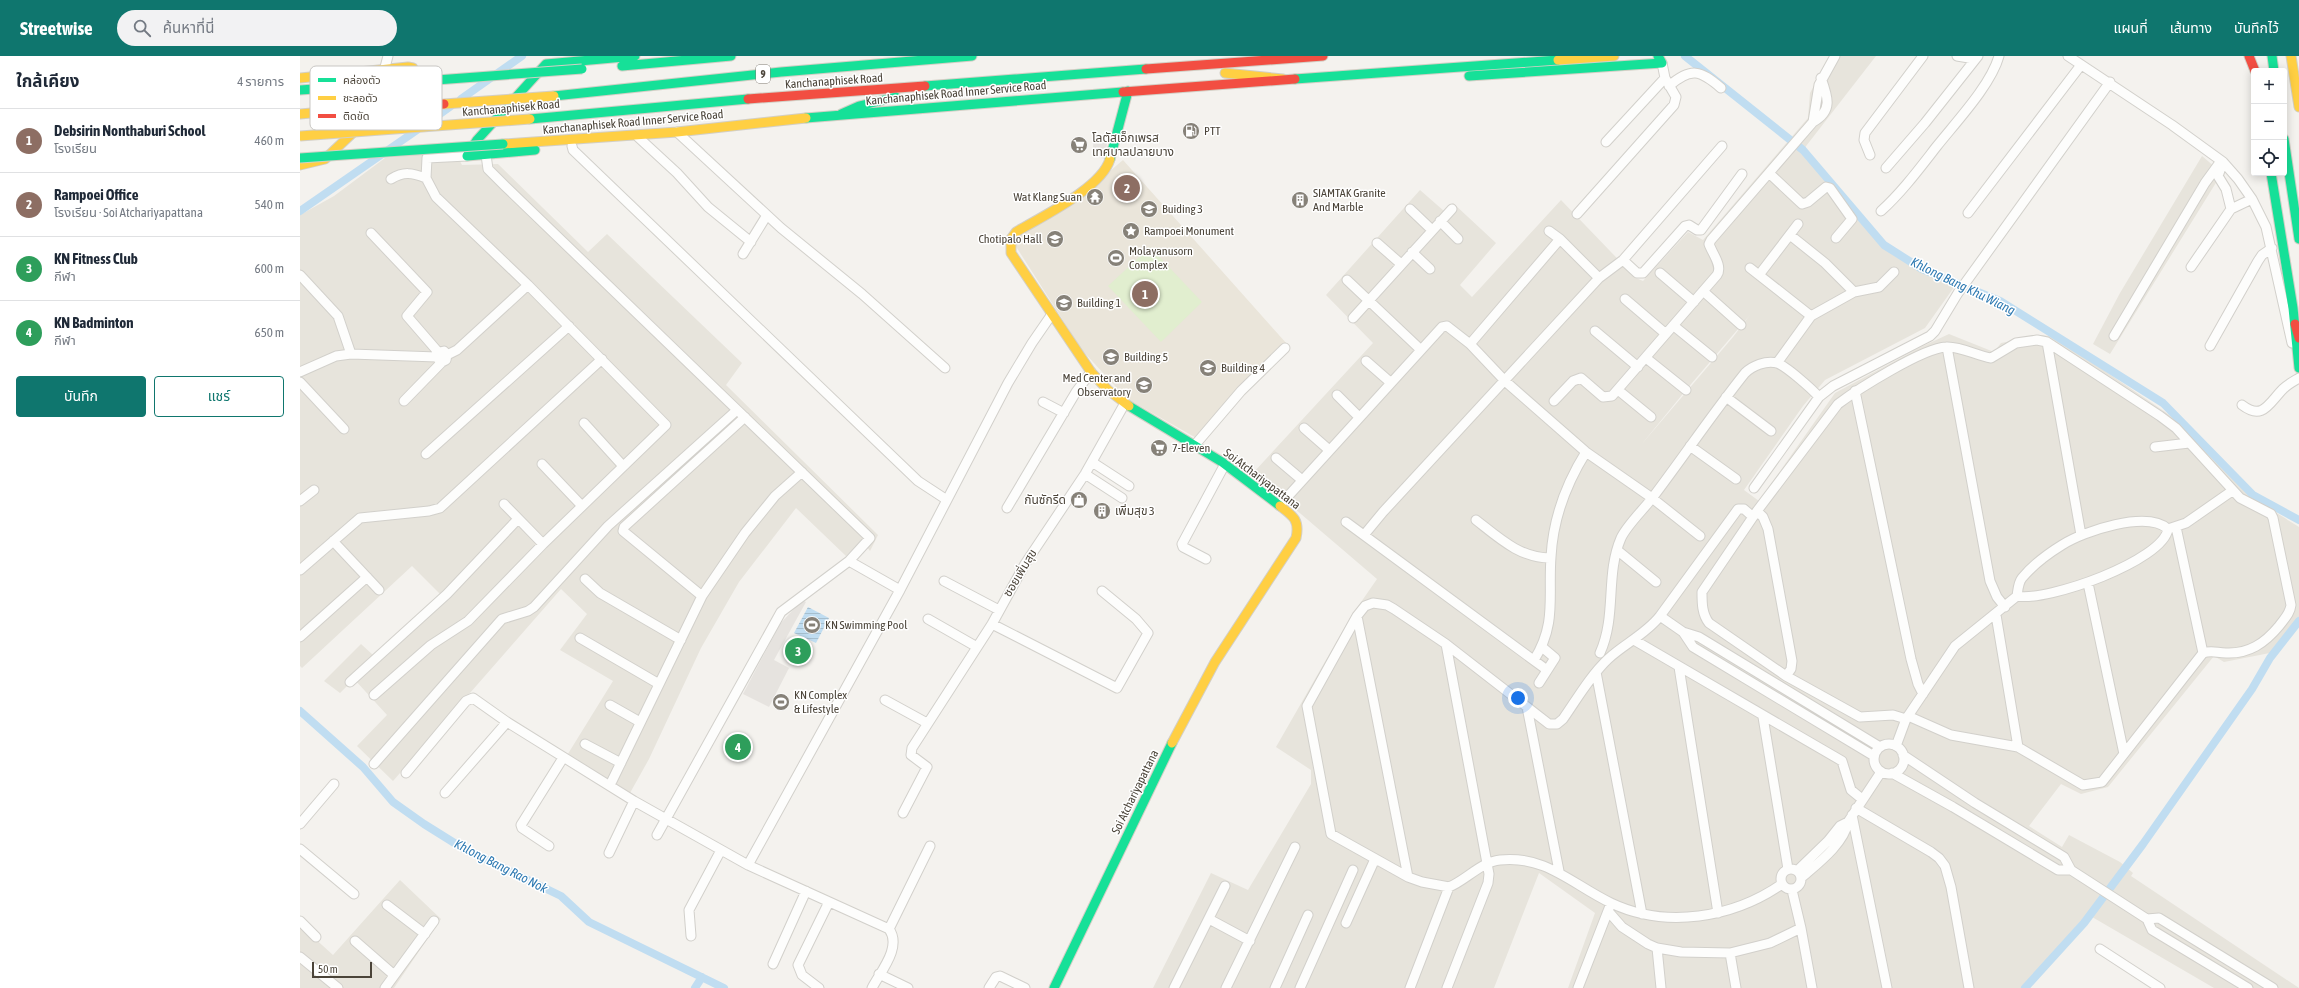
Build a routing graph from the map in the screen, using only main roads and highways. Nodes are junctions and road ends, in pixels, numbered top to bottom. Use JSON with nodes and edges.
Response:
{"nodes":[{"id":1,"x":635,"y":56,"type":"edge"},
{"id":2,"x":730,"y":56,"type":"edge"},
{"id":3,"x":900,"y":56,"type":"edge"},
{"id":4,"x":972,"y":56,"type":"edge"},
{"id":5,"x":1323,"y":56,"type":"edge"},
{"id":6,"x":1614,"y":56,"type":"edge"},
{"id":7,"x":2249,"y":56,"type":"edge"},
{"id":8,"x":2258,"y":56,"type":"edge"},
{"id":9,"x":2272,"y":56,"type":"edge"},
{"id":10,"x":2291,"y":56,"type":"edge"},
{"id":11,"x":1602,"y":57,"type":"edge"},
{"id":12,"x":922,"y":60,"type":"junction"},
{"id":13,"x":1660,"y":60,"type":"edge"},
{"id":14,"x":2254,"y":68,"type":"edge"},
{"id":15,"x":2255,"y":68,"type":"edge"},
{"id":16,"x":2274,"y":68,"type":"edge"},
{"id":17,"x":1445,"y":69,"type":"junction"},
{"id":18,"x":1151,"y":70,"type":"junction"},
{"id":19,"x":310,"y":77,"type":"edge"},
{"id":20,"x":300,"y":78,"type":"edge"},
{"id":21,"x":1283,"y":79,"type":"junction"},
{"id":22,"x":442,"y":80,"type":"edge"},
{"id":23,"x":943,"y":85,"type":"junction"},
{"id":24,"x":310,"y":89,"type":"edge"},
{"id":25,"x":300,"y":90,"type":"edge"},
{"id":26,"x":1128,"y":91,"type":"junction"},
{"id":27,"x":442,"y":104,"type":"edge"},
{"id":28,"x":2299,"y":107,"type":"edge"},
{"id":29,"x":310,"y":113,"type":"edge"},
{"id":30,"x":300,"y":114,"type":"edge"},
{"id":31,"x":841,"y":114,"type":"junction"},
{"id":32,"x":442,"y":126,"type":"edge"},
{"id":33,"x":356,"y":130,"type":"edge"},
{"id":34,"x":381,"y":130,"type":"edge"},
{"id":35,"x":658,"y":133,"type":"junction"},
{"id":36,"x":300,"y":136,"type":"edge"},
{"id":37,"x":2284,"y":140,"type":"edge"},
{"id":38,"x":300,"y":158,"type":"edge"},
{"id":39,"x":300,"y":165,"type":"edge"},
{"id":40,"x":2271,"y":176,"type":"edge"},
{"id":41,"x":2299,"y":239,"type":"edge"},
{"id":42,"x":2295,"y":324,"type":"junction"},
{"id":43,"x":2299,"y":338,"type":"edge"},
{"id":44,"x":2299,"y":368,"type":"edge"},
{"id":45,"x":1054,"y":988,"type":"edge"}],
"edges":[{"from":1,"to":35,"type":"main road"},
{"from":2,"to":22,"type":"main road","bridge":true},
{"from":3,"to":12,"type":"main road"},
{"from":4,"to":12,"type":"main road","name":"Kanchanaphisek Road","number":"9"},
{"from":5,"to":18,"type":"main road","name":"Kanchanaphisek Road","number":"9"},
{"from":6,"to":11,"type":"main road","name":"Kanchanaphisek Road Inner Service Road"},
{"from":7,"to":14,"type":"main road"},
{"from":8,"to":15,"type":"main road"},
{"from":9,"to":16,"type":"main road"},
{"from":10,"to":28,"type":"main road"},
{"from":11,"to":17,"type":"main road","name":"Kanchanaphisek Road Inner Service Road"},
{"from":12,"to":27,"type":"main road","name":"Kanchanaphisek Road","number":"9","bridge":true},
{"from":13,"to":17,"type":"main road"},
{"from":17,"to":21,"type":"main road","name":"Kanchanaphisek Road Inner Service Road"},
{"from":18,"to":21,"type":"main road"},
{"from":18,"to":23,"type":"main road","name":"Kanchanaphisek Road","number":"9"},
{"from":19,"to":20,"type":"main road"},
{"from":21,"to":26,"type":"main road","name":"Kanchanaphisek Road Inner Service Road"},
{"from":23,"to":31,"type":"main road"},
{"from":23,"to":32,"type":"main road","name":"Kanchanaphisek Road","number":"9","bridge":true},
{"from":24,"to":25,"type":"main road","bridge":true},
{"from":26,"to":31,"type":"main road","name":"Kanchanaphisek Road Inner Service Road"},
{"from":26,"to":45,"type":"main road","name":"Soi Atchariyapattana"},
{"from":29,"to":30,"type":"main road","name":"Kanchanaphisek Road","number":"9","bridge":true},
{"from":31,"to":35,"type":"main road","name":"Kanchanaphisek Road Inner Service Road"},
{"from":33,"to":39,"type":"main road"},
{"from":34,"to":36,"type":"main road","name":"Kanchanaphisek Road","number":"9","bridge":true},
{"from":35,"to":38,"type":"main road","name":"Kanchanaphisek Road Inner Service Road","bridge":true},
{"from":37,"to":41,"type":"main road"},
{"from":40,"to":42,"type":"main road"},
{"from":42,"to":43,"type":"main road"},
{"from":42,"to":44,"type":"main road"}]}
